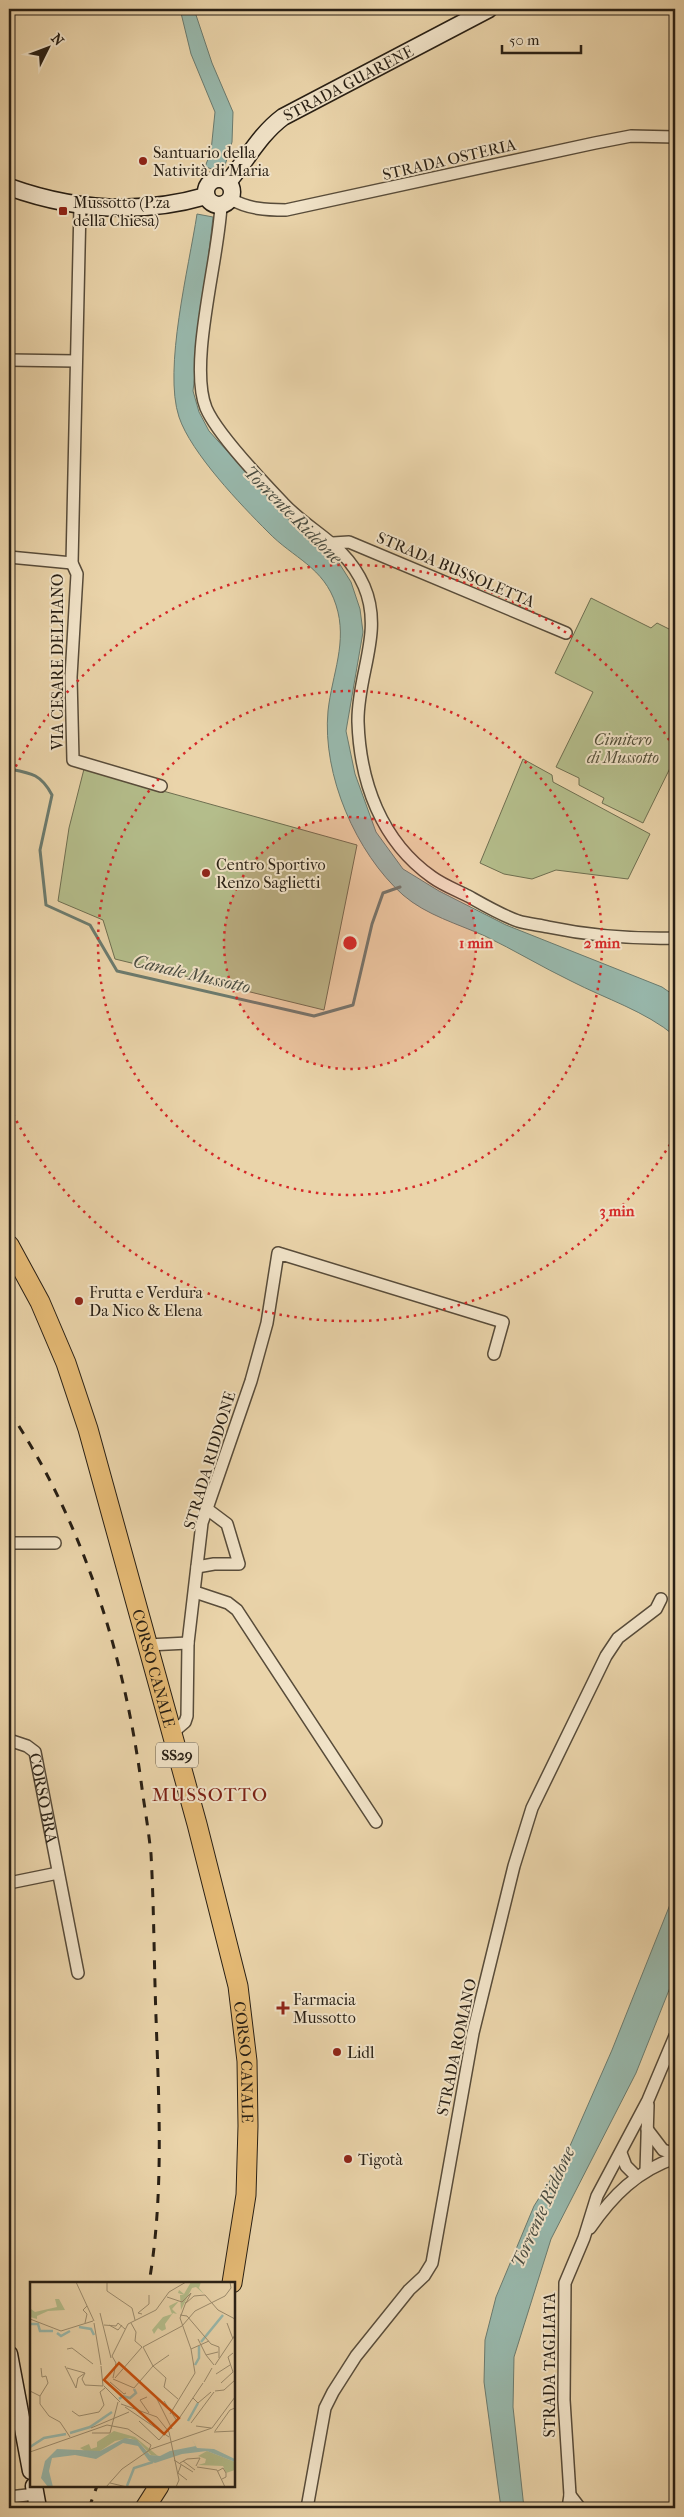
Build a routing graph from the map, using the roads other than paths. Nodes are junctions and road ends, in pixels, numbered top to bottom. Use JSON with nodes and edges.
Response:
{"nodes":[{"id":1,"x":489,"y":9,"type":"edge"},
{"id":2,"x":675,"y":137,"type":"edge"},
{"id":3,"x":228,"y":182,"type":"junction"},
{"id":4,"x":9,"y":187,"type":"edge"},
{"id":5,"x":206,"y":196,"type":"junction"},
{"id":6,"x":226,"y":202,"type":"junction"},
{"id":7,"x":80,"y":206,"type":"junction"},
{"id":8,"x":9,"y":360,"type":"edge"},
{"id":9,"x":76,"y":361,"type":"junction"},
{"id":10,"x":333,"y":543,"type":"junction"},
{"id":11,"x":9,"y":557,"type":"edge"},
{"id":12,"x":72,"y":563,"type":"junction"},
{"id":13,"x":566,"y":633,"type":"dead end"},
{"id":14,"x":161,"y":786,"type":"dead end"},
{"id":15,"x":675,"y":938,"type":"edge"},
{"id":16,"x":9,"y":1245,"type":"edge"},
{"id":17,"x":494,"y":1354,"type":"dead end"},
{"id":18,"x":207,"y":1509,"type":"junction"},
{"id":19,"x":9,"y":1543,"type":"edge"},
{"id":20,"x":55,"y":1543,"type":"dead end"},
{"id":21,"x":198,"y":1568,"type":"junction"},
{"id":22,"x":195,"y":1592,"type":"junction"},
{"id":23,"x":661,"y":1599,"type":"dead end"},
{"id":24,"x":188,"y":1642,"type":"junction"},
{"id":25,"x":148,"y":1645,"type":"junction"},
{"id":26,"x":171,"y":1734,"type":"junction"},
{"id":27,"x":9,"y":1740,"type":"edge"},
{"id":28,"x":376,"y":1822,"type":"dead end"},
{"id":29,"x":58,"y":1873,"type":"junction"},
{"id":30,"x":9,"y":1883,"type":"edge"},
{"id":31,"x":78,"y":1973,"type":"dead end"},
{"id":32,"x":675,"y":2036,"type":"edge"},
{"id":33,"x":648,"y":2100,"type":"junction"},
{"id":34,"x":646,"y":2127,"type":"junction"},
{"id":35,"x":621,"y":2153,"type":"junction"},
{"id":36,"x":675,"y":2156,"type":"edge"},
{"id":37,"x":641,"y":2174,"type":"junction"},
{"id":38,"x":584,"y":2238,"type":"junction"},
{"id":39,"x":232,"y":2282,"type":"edge"},
{"id":40,"x":9,"y":2354,"type":"edge"},
{"id":41,"x":30,"y":2466,"type":"edge"},
{"id":42,"x":159,"y":2487,"type":"edge"},
{"id":43,"x":160,"y":2487,"type":"edge"},
{"id":44,"x":570,"y":2495,"type":"junction"},
{"id":45,"x":36,"y":2496,"type":"edge"},
{"id":46,"x":9,"y":2497,"type":"edge"},
{"id":47,"x":144,"y":2508,"type":"edge"},
{"id":48,"x":151,"y":2508,"type":"edge"},
{"id":49,"x":307,"y":2508,"type":"edge"},
{"id":50,"x":568,"y":2508,"type":"edge"},
{"id":51,"x":580,"y":2508,"type":"edge"}],
"edges":[{"from":1,"to":3,"type":"main road","name":"STRADA GUARENE"},
{"from":2,"to":6,"type":"street","name":"STRADA OSTERIA"},
{"from":3,"to":5,"type":"main road"},
{"from":3,"to":6,"type":"main road"},
{"from":4,"to":7,"type":"main road"},
{"from":5,"to":6,"type":"main road"},
{"from":5,"to":7,"type":"main road"},
{"from":6,"to":10,"type":"street"},
{"from":7,"to":9,"type":"street","name":"VIA CESARE DELPIANO"},
{"from":8,"to":9,"type":"street"},
{"from":9,"to":12,"type":"street","name":"VIA CESARE DELPIANO"},
{"from":10,"to":13,"type":"street","name":"STRADA BUSSOLETTA"},
{"from":10,"to":15,"type":"street"},
{"from":11,"to":12,"type":"street","name":"VIA CESARE DELPIANO"},
{"from":12,"to":14,"type":"street","name":"VIA CESARE DELPIANO"},
{"from":16,"to":25,"type":"main road","name":"CORSO CANALE","number":"SS29"},
{"from":17,"to":18,"type":"street","name":"STRADA RIDDONE"},
{"from":18,"to":21,"type":"street","name":"STRADA RIDDONE"},
{"from":18,"to":21,"type":"street"},
{"from":19,"to":20,"type":"street"},
{"from":21,"to":22,"type":"street","name":"STRADA RIDDONE"},
{"from":22,"to":24,"type":"street","name":"STRADA RIDDONE"},
{"from":22,"to":28,"type":"street"},
{"from":23,"to":49,"type":"street","name":"STRADA ROMANO"},
{"from":24,"to":25,"type":"street"},
{"from":24,"to":26,"type":"street","name":"STRADA RIDDONE"},
{"from":25,"to":26,"type":"main road","name":"CORSO CANALE","number":"SS29"},
{"from":26,"to":39,"type":"main road","name":"CORSO CANALE","number":"SS29"},
{"from":27,"to":29,"type":"street","name":"CORSO BRA"},
{"from":29,"to":30,"type":"street"},
{"from":29,"to":31,"type":"street","name":"CORSO BRA"},
{"from":32,"to":33,"type":"street","name":"STRADA TAGLIATA"},
{"from":33,"to":34,"type":"street","name":"STRADA TAGLIATA"},
{"from":33,"to":35,"type":"street","name":"STRADA TAGLIATA"},
{"from":34,"to":36,"type":"street","name":"STRADA TAGLIATA"},
{"from":34,"to":37,"type":"street","name":"STRADA TAGLIATA"},
{"from":35,"to":37,"type":"street"},
{"from":35,"to":38,"type":"street","name":"STRADA TAGLIATA"},
{"from":36,"to":37,"type":"street","name":"STRADA TAGLIATA"},
{"from":37,"to":38,"type":"street","name":"STRADA TAGLIATA"},
{"from":38,"to":44,"type":"street","name":"STRADA TAGLIATA"},
{"from":40,"to":41,"type":"main road"},
{"from":42,"to":47,"type":"main road"},
{"from":43,"to":48,"type":"main road"},
{"from":44,"to":50,"type":"street","name":"STRADA TAGLIATA"},
{"from":44,"to":51,"type":"street"},
{"from":45,"to":46,"type":"street"}]}
